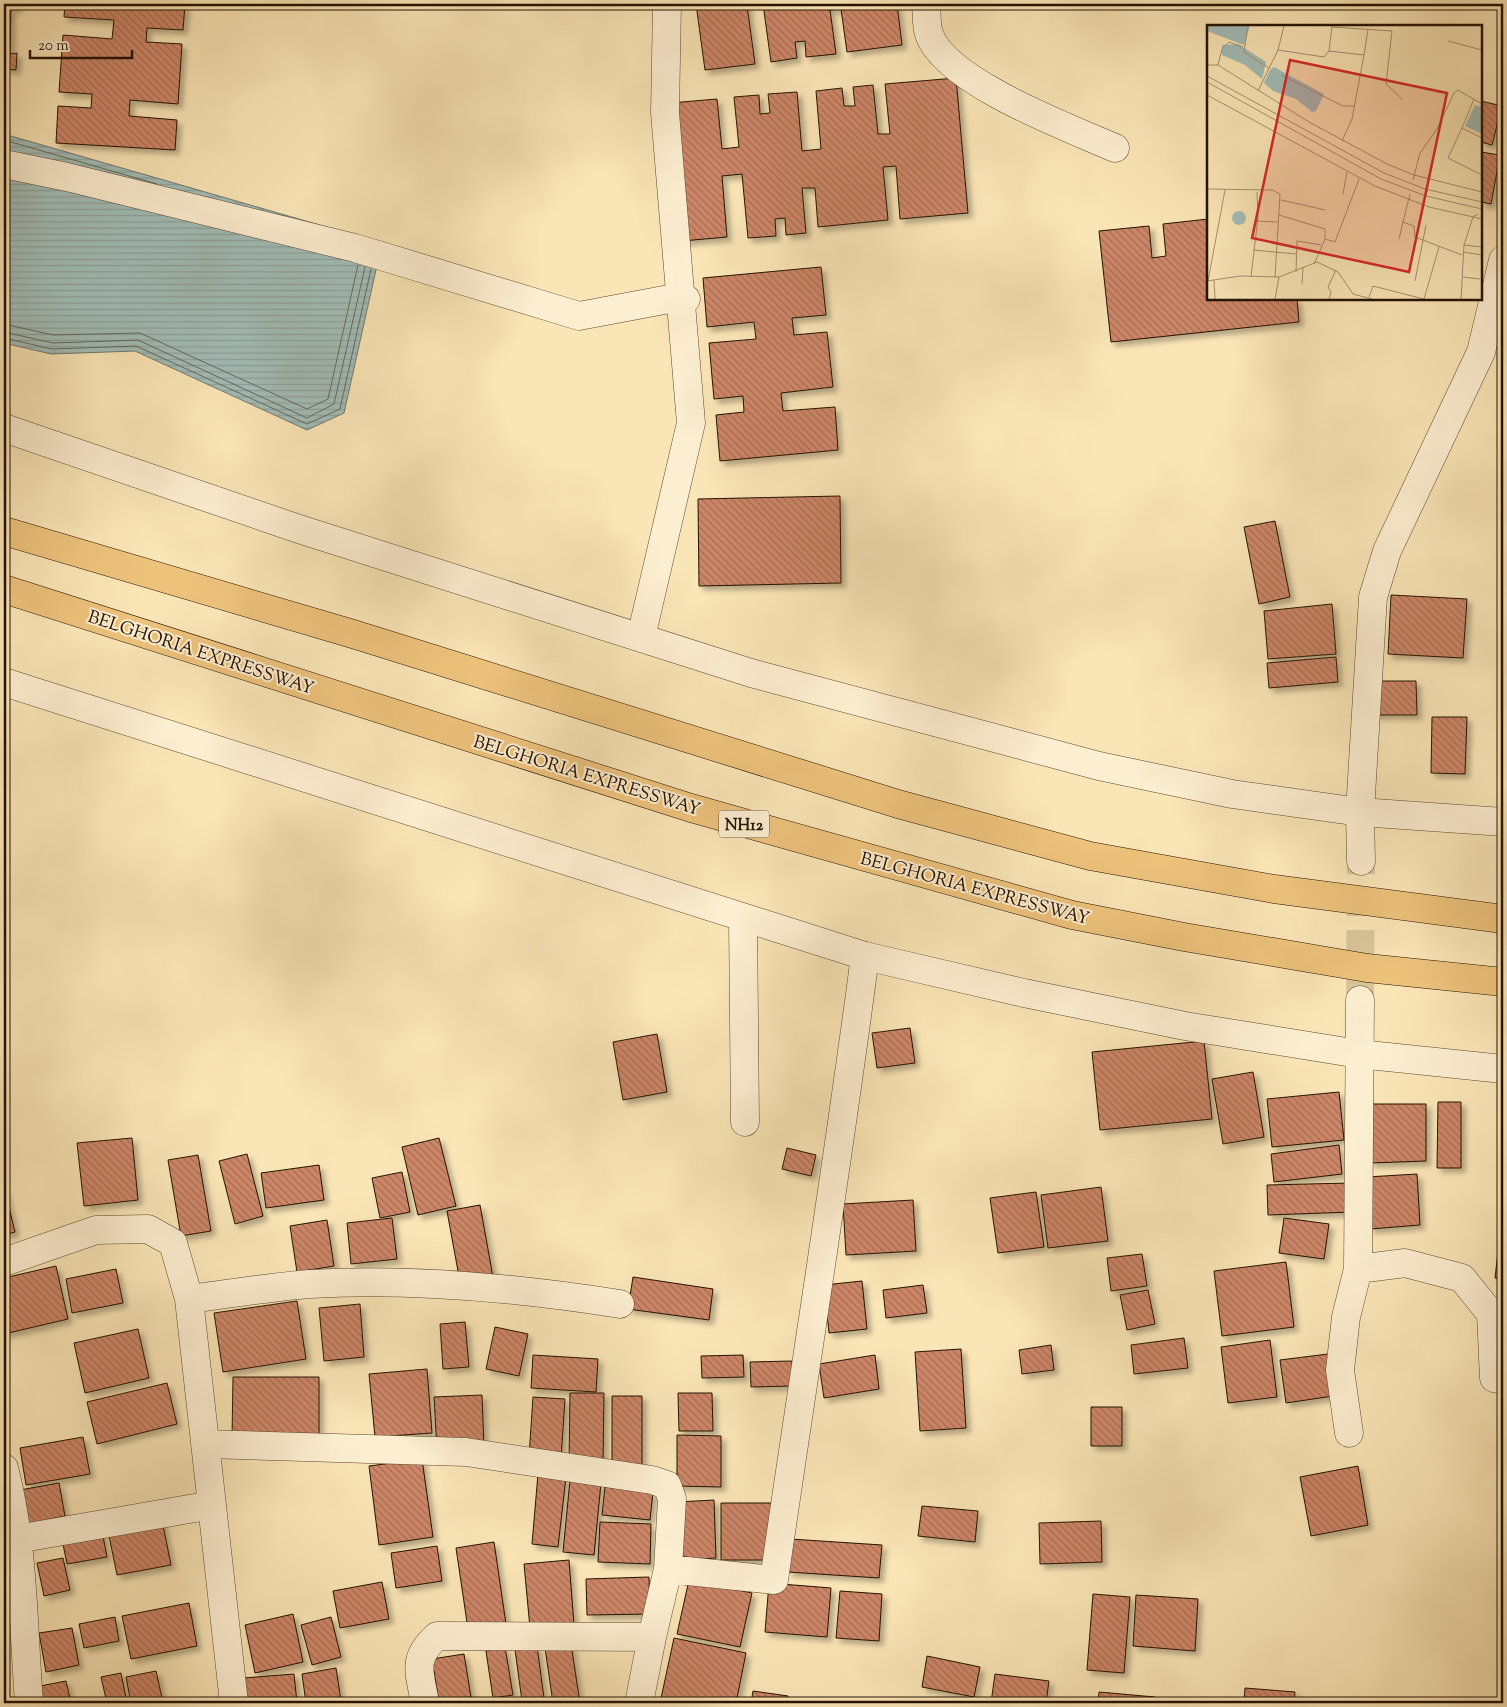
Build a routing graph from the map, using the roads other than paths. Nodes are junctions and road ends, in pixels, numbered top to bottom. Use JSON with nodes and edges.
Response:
{"nodes":[{"id":1,"x":667,"y":4,"type":"edge"},
{"id":2,"x":926,"y":4,"type":"edge"},
{"id":3,"x":1115,"y":148,"type":"dead end"},
{"id":4,"x":4,"y":164,"type":"edge"},
{"id":5,"x":1503,"y":260,"type":"edge"},
{"id":6,"x":683,"y":298,"type":"junction"},
{"id":7,"x":4,"y":428,"type":"edge"},
{"id":8,"x":4,"y":531,"type":"edge"},
{"id":9,"x":4,"y":589,"type":"edge"},
{"id":10,"x":641,"y":637,"type":"junction"},
{"id":11,"x":4,"y":682,"type":"edge"},
{"id":12,"x":1360,"y":812,"type":"junction"},
{"id":13,"x":1503,"y":822,"type":"edge"},
{"id":14,"x":1361,"y":861,"type":"tunnel mouth"},
{"id":15,"x":743,"y":918,"type":"junction"},
{"id":16,"x":1503,"y":919,"type":"edge"},
{"id":17,"x":865,"y":956,"type":"junction"},
{"id":18,"x":1503,"y":982,"type":"edge"},
{"id":19,"x":1360,"y":1000,"type":"tunnel mouth"},
{"id":20,"x":1359,"y":1054,"type":"junction"},
{"id":21,"x":1503,"y":1069,"type":"edge"},
{"id":22,"x":745,"y":1122,"type":"dead end"},
{"id":23,"x":4,"y":1262,"type":"edge"},
{"id":24,"x":1358,"y":1269,"type":"junction"},
{"id":25,"x":189,"y":1299,"type":"junction"},
{"id":26,"x":620,"y":1304,"type":"dead end"},
{"id":27,"x":1503,"y":1380,"type":"edge"},
{"id":28,"x":1349,"y":1433,"type":"dead end"},
{"id":29,"x":206,"y":1444,"type":"junction"},
{"id":30,"x":4,"y":1468,"type":"edge"},
{"id":31,"x":212,"y":1505,"type":"junction"},
{"id":32,"x":17,"y":1539,"type":"junction"},
{"id":33,"x":668,"y":1569,"type":"junction"},
{"id":34,"x":652,"y":1637,"type":"junction"},
{"id":35,"x":29,"y":1703,"type":"edge"},
{"id":36,"x":234,"y":1703,"type":"edge"},
{"id":37,"x":425,"y":1703,"type":"edge"},
{"id":38,"x":639,"y":1703,"type":"edge"}],
"edges":[{"from":1,"to":6,"type":"street"},
{"from":2,"to":3,"type":"street"},
{"from":4,"to":6,"type":"street"},
{"from":5,"to":12,"type":"street"},
{"from":6,"to":10,"type":"street"},
{"from":7,"to":10,"type":"street"},
{"from":8,"to":16,"type":"highway"},
{"from":9,"to":18,"type":"highway","name":"BELGHORIA EXPRESSWAY","number":"NH12"},
{"from":10,"to":12,"type":"street"},
{"from":11,"to":15,"type":"street"},
{"from":12,"to":13,"type":"street"},
{"from":12,"to":14,"type":"street"},
{"from":15,"to":17,"type":"street"},
{"from":15,"to":22,"type":"street"},
{"from":17,"to":20,"type":"street"},
{"from":17,"to":33,"type":"street"},
{"from":19,"to":20,"type":"street"},
{"from":20,"to":21,"type":"street"},
{"from":20,"to":24,"type":"street"},
{"from":23,"to":25,"type":"street"},
{"from":24,"to":27,"type":"street"},
{"from":24,"to":28,"type":"street"},
{"from":25,"to":26,"type":"street"},
{"from":25,"to":29,"type":"street"},
{"from":29,"to":31,"type":"street"},
{"from":29,"to":33,"type":"street"},
{"from":30,"to":32,"type":"street"},
{"from":31,"to":32,"type":"street"},
{"from":31,"to":36,"type":"street"},
{"from":32,"to":35,"type":"street"},
{"from":33,"to":34,"type":"street"},
{"from":34,"to":37,"type":"street"},
{"from":34,"to":38,"type":"street"}]}
